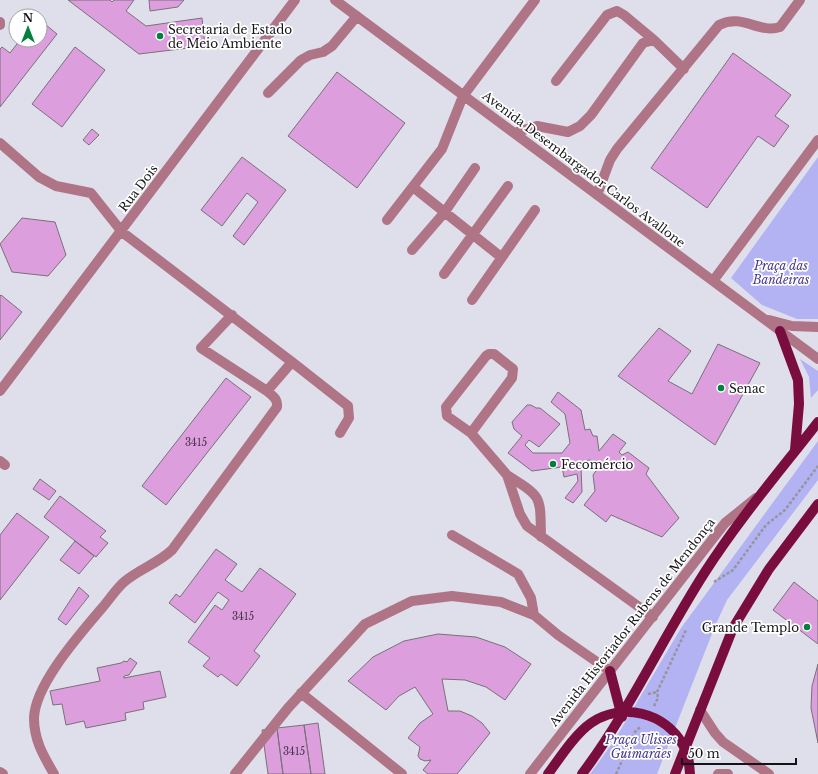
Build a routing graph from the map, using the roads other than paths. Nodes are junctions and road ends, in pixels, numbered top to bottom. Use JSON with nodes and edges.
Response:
{"nodes":[{"id":1,"x":295,"y":0,"type":"edge"},
{"id":2,"x":335,"y":0,"type":"edge"},
{"id":3,"x":535,"y":0,"type":"edge"},
{"id":4,"x":800,"y":0,"type":"edge"},
{"id":5,"x":356,"y":16,"type":"junction"},
{"id":6,"x":654,"y":40,"type":"junction"},
{"id":7,"x":684,"y":69,"type":"junction"},
{"id":8,"x":556,"y":81,"type":"dead end"},
{"id":9,"x":268,"y":93,"type":"dead end"},
{"id":10,"x":463,"y":96,"type":"junction"},
{"id":11,"x":514,"y":133,"type":"junction"},
{"id":12,"x":818,"y":140,"type":"edge"},
{"id":13,"x":0,"y":143,"type":"edge"},
{"id":14,"x":475,"y":168,"type":"dead end"},
{"id":15,"x":508,"y":186,"type":"dead end"},
{"id":16,"x":413,"y":187,"type":"junction"},
{"id":17,"x":597,"y":195,"type":"junction"},
{"id":18,"x":535,"y":210,"type":"dead end"},
{"id":19,"x":444,"y":213,"type":"junction"},
{"id":20,"x":387,"y":220,"type":"dead end"},
{"id":21,"x":122,"y":232,"type":"junction"},
{"id":22,"x":473,"y":236,"type":"junction"},
{"id":23,"x":412,"y":250,"type":"dead end"},
{"id":24,"x":501,"y":256,"type":"junction"},
{"id":25,"x":444,"y":274,"type":"dead end"},
{"id":26,"x":713,"y":281,"type":"junction"},
{"id":27,"x":472,"y":300,"type":"dead end"},
{"id":28,"x":232,"y":315,"type":"junction"},
{"id":29,"x":763,"y":319,"type":"junction"},
{"id":30,"x":818,"y":327,"type":"edge"},
{"id":31,"x":780,"y":331,"type":"junction"},
{"id":32,"x":818,"y":359,"type":"edge"},
{"id":33,"x":292,"y":362,"type":"junction"},
{"id":34,"x":0,"y":391,"type":"edge"},
{"id":35,"x":267,"y":391,"type":"junction"},
{"id":36,"x":818,"y":422,"type":"edge"},
{"id":37,"x":471,"y":433,"type":"junction"},
{"id":38,"x":340,"y":434,"type":"dead end"},
{"id":39,"x":795,"y":451,"type":"junction"},
{"id":40,"x":507,"y":475,"type":"junction"},
{"id":41,"x":762,"y":493,"type":"junction"},
{"id":42,"x":818,"y":504,"type":"edge"},
{"id":43,"x":452,"y":535,"type":"dead end"},
{"id":44,"x":542,"y":537,"type":"junction"},
{"id":45,"x":534,"y":616,"type":"junction"},
{"id":46,"x":653,"y":617,"type":"junction"},
{"id":47,"x":610,"y":670,"type":"junction"},
{"id":48,"x":302,"y":693,"type":"junction"},
{"id":49,"x":700,"y":710,"type":"junction"},
{"id":50,"x":622,"y":717,"type":"junction"},
{"id":51,"x":0,"y":772,"type":"edge"},
{"id":52,"x":3,"y":774,"type":"edge"},
{"id":53,"x":54,"y":774,"type":"edge"},
{"id":54,"x":235,"y":774,"type":"edge"},
{"id":55,"x":402,"y":774,"type":"edge"},
{"id":56,"x":530,"y":774,"type":"edge"},
{"id":57,"x":548,"y":774,"type":"edge"},
{"id":58,"x":582,"y":774,"type":"edge"},
{"id":59,"x":675,"y":774,"type":"edge"},
{"id":60,"x":690,"y":774,"type":"edge"},
{"id":61,"x":718,"y":774,"type":"edge"},
{"id":62,"x":728,"y":774,"type":"edge"},
{"id":63,"x":769,"y":774,"type":"edge"}],
"edges":[{"from":1,"to":21,"type":"street","name":"Rua Dois"},
{"from":2,"to":5,"type":"street","name":"Avenida Desembargador Carlos Avallone"},
{"from":3,"to":10,"type":"street"},
{"from":4,"to":7,"type":"street"},
{"from":5,"to":9,"type":"street"},
{"from":5,"to":10,"type":"street","name":"Avenida Desembargador Carlos Avallone"},
{"from":6,"to":7,"type":"street"},
{"from":6,"to":8,"type":"street"},
{"from":6,"to":11,"type":"street"},
{"from":7,"to":17,"type":"street"},
{"from":10,"to":11,"type":"street","name":"Avenida Desembargador Carlos Avallone"},
{"from":10,"to":16,"type":"street"},
{"from":11,"to":17,"type":"street","name":"Avenida Desembargador Carlos Avallone"},
{"from":12,"to":26,"type":"street"},
{"from":13,"to":21,"type":"street"},
{"from":14,"to":19,"type":"street"},
{"from":15,"to":22,"type":"street"},
{"from":16,"to":19,"type":"street"},
{"from":16,"to":20,"type":"street"},
{"from":17,"to":26,"type":"street","name":"Avenida Desembargador Carlos Avallone"},
{"from":18,"to":24,"type":"street"},
{"from":19,"to":22,"type":"street"},
{"from":19,"to":23,"type":"street"},
{"from":21,"to":28,"type":"street"},
{"from":21,"to":34,"type":"street","name":"Rua Dois"},
{"from":22,"to":24,"type":"street"},
{"from":22,"to":25,"type":"street"},
{"from":24,"to":27,"type":"street"},
{"from":26,"to":29,"type":"street","name":"Avenida Desembargador Carlos Avallone"},
{"from":28,"to":33,"type":"street"},
{"from":28,"to":35,"type":"street"},
{"from":29,"to":30,"type":"street"},
{"from":29,"to":31,"type":"street","name":"Avenida Desembargador Carlos Avallone"},
{"from":31,"to":32,"type":"street","name":"Avenida Desembargador Carlos Avallone"},
{"from":31,"to":39,"type":"main road"},
{"from":33,"to":35,"type":"street"},
{"from":33,"to":38,"type":"street"},
{"from":35,"to":53,"type":"street"},
{"from":36,"to":39,"type":"main road","name":"Avenida Historiador Rubens de Mendonça"},
{"from":37,"to":37,"type":"street"},
{"from":37,"to":40,"type":"street"},
{"from":39,"to":41,"type":"main road","name":"Avenida Historiador Rubens de Mendonça"},
{"from":40,"to":44,"type":"street"},
{"from":40,"to":44,"type":"street"},
{"from":41,"to":46,"type":"street","name":"Avenida Historiador Rubens de Mendonça"},
{"from":41,"to":50,"type":"main road","name":"Avenida Historiador Rubens de Mendonça"},
{"from":42,"to":49,"type":"main road"},
{"from":43,"to":45,"type":"street"},
{"from":44,"to":46,"type":"street"},
{"from":45,"to":47,"type":"street"},
{"from":45,"to":48,"type":"street"},
{"from":46,"to":47,"type":"street","name":"Avenida Historiador Rubens de Mendonça"},
{"from":47,"to":50,"type":"main road"},
{"from":47,"to":56,"type":"street","name":"Avenida Historiador Rubens de Mendonça"},
{"from":48,"to":54,"type":"street"},
{"from":48,"to":55,"type":"street"},
{"from":49,"to":59,"type":"main road"},
{"from":49,"to":63,"type":"street"},
{"from":50,"to":58,"type":"main road","name":"Avenida Historiador Rubens de Mendonça"},
{"from":51,"to":52,"type":"street"},
{"from":57,"to":60,"type":"main road","bridge":true},
{"from":61,"to":62,"type":"street"}]}
